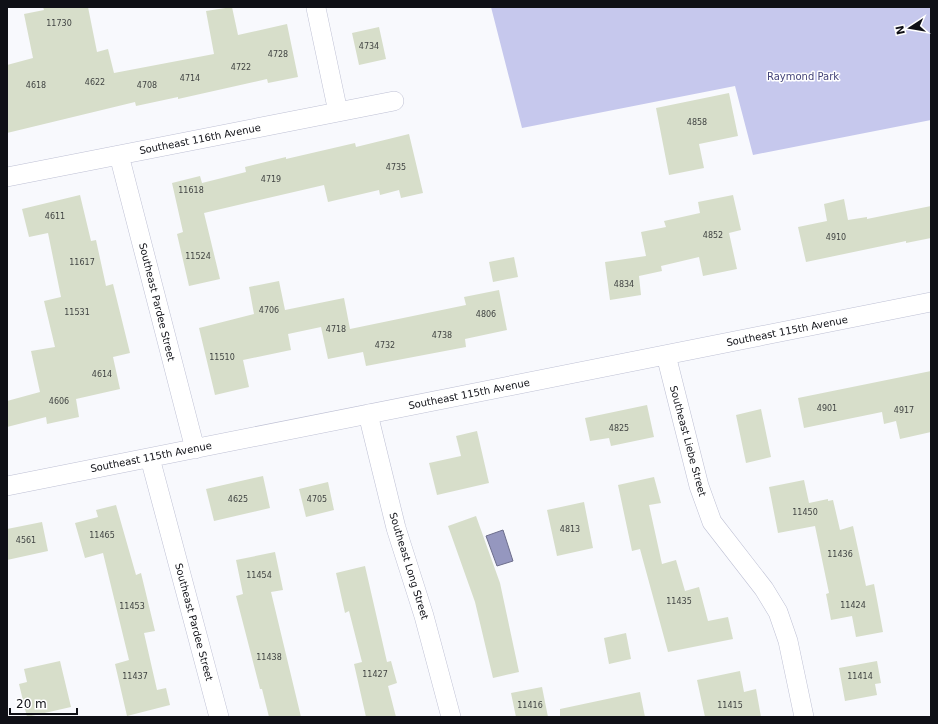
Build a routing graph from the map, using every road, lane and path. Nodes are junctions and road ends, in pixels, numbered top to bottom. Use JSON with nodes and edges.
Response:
{"nodes":[{"id":1,"x":316,"y":8,"type":"edge"},
{"id":2,"x":394,"y":101,"type":"dead end"},
{"id":3,"x":338,"y":112,"type":"junction"},
{"id":4,"x":119,"y":155,"type":"junction"},
{"id":5,"x":7,"y":177,"type":"edge"},
{"id":6,"x":931,"y":302,"type":"edge"},
{"id":7,"x":666,"y":355,"type":"junction"},
{"id":8,"x":368,"y":414,"type":"junction"},
{"id":9,"x":195,"y":449,"type":"junction"},
{"id":10,"x":150,"y":458,"type":"junction"},
{"id":11,"x":7,"y":486,"type":"edge"},
{"id":12,"x":219,"y":717,"type":"edge"},
{"id":13,"x":451,"y":717,"type":"edge"},
{"id":14,"x":804,"y":717,"type":"edge"}],
"edges":[{"from":1,"to":3,"type":"street"},
{"from":2,"to":3,"type":"street","name":"Southeast 116th Avenue"},
{"from":3,"to":4,"type":"street","name":"Southeast 116th Avenue"},
{"from":4,"to":5,"type":"street","name":"Southeast 116th Avenue"},
{"from":4,"to":9,"type":"street","name":"Southeast Pardee Street"},
{"from":6,"to":7,"type":"street","name":"Southeast 115th Avenue"},
{"from":7,"to":8,"type":"street","name":"Southeast 115th Avenue"},
{"from":7,"to":14,"type":"street","name":"Southeast Liebe Street"},
{"from":8,"to":9,"type":"street","name":"Southeast 115th Avenue"},
{"from":8,"to":13,"type":"street","name":"Southeast Long Street"},
{"from":9,"to":10,"type":"street","name":"Southeast 115th Avenue"},
{"from":10,"to":11,"type":"street","name":"Southeast 115th Avenue"},
{"from":10,"to":12,"type":"street","name":"Southeast Pardee Street"}]}
